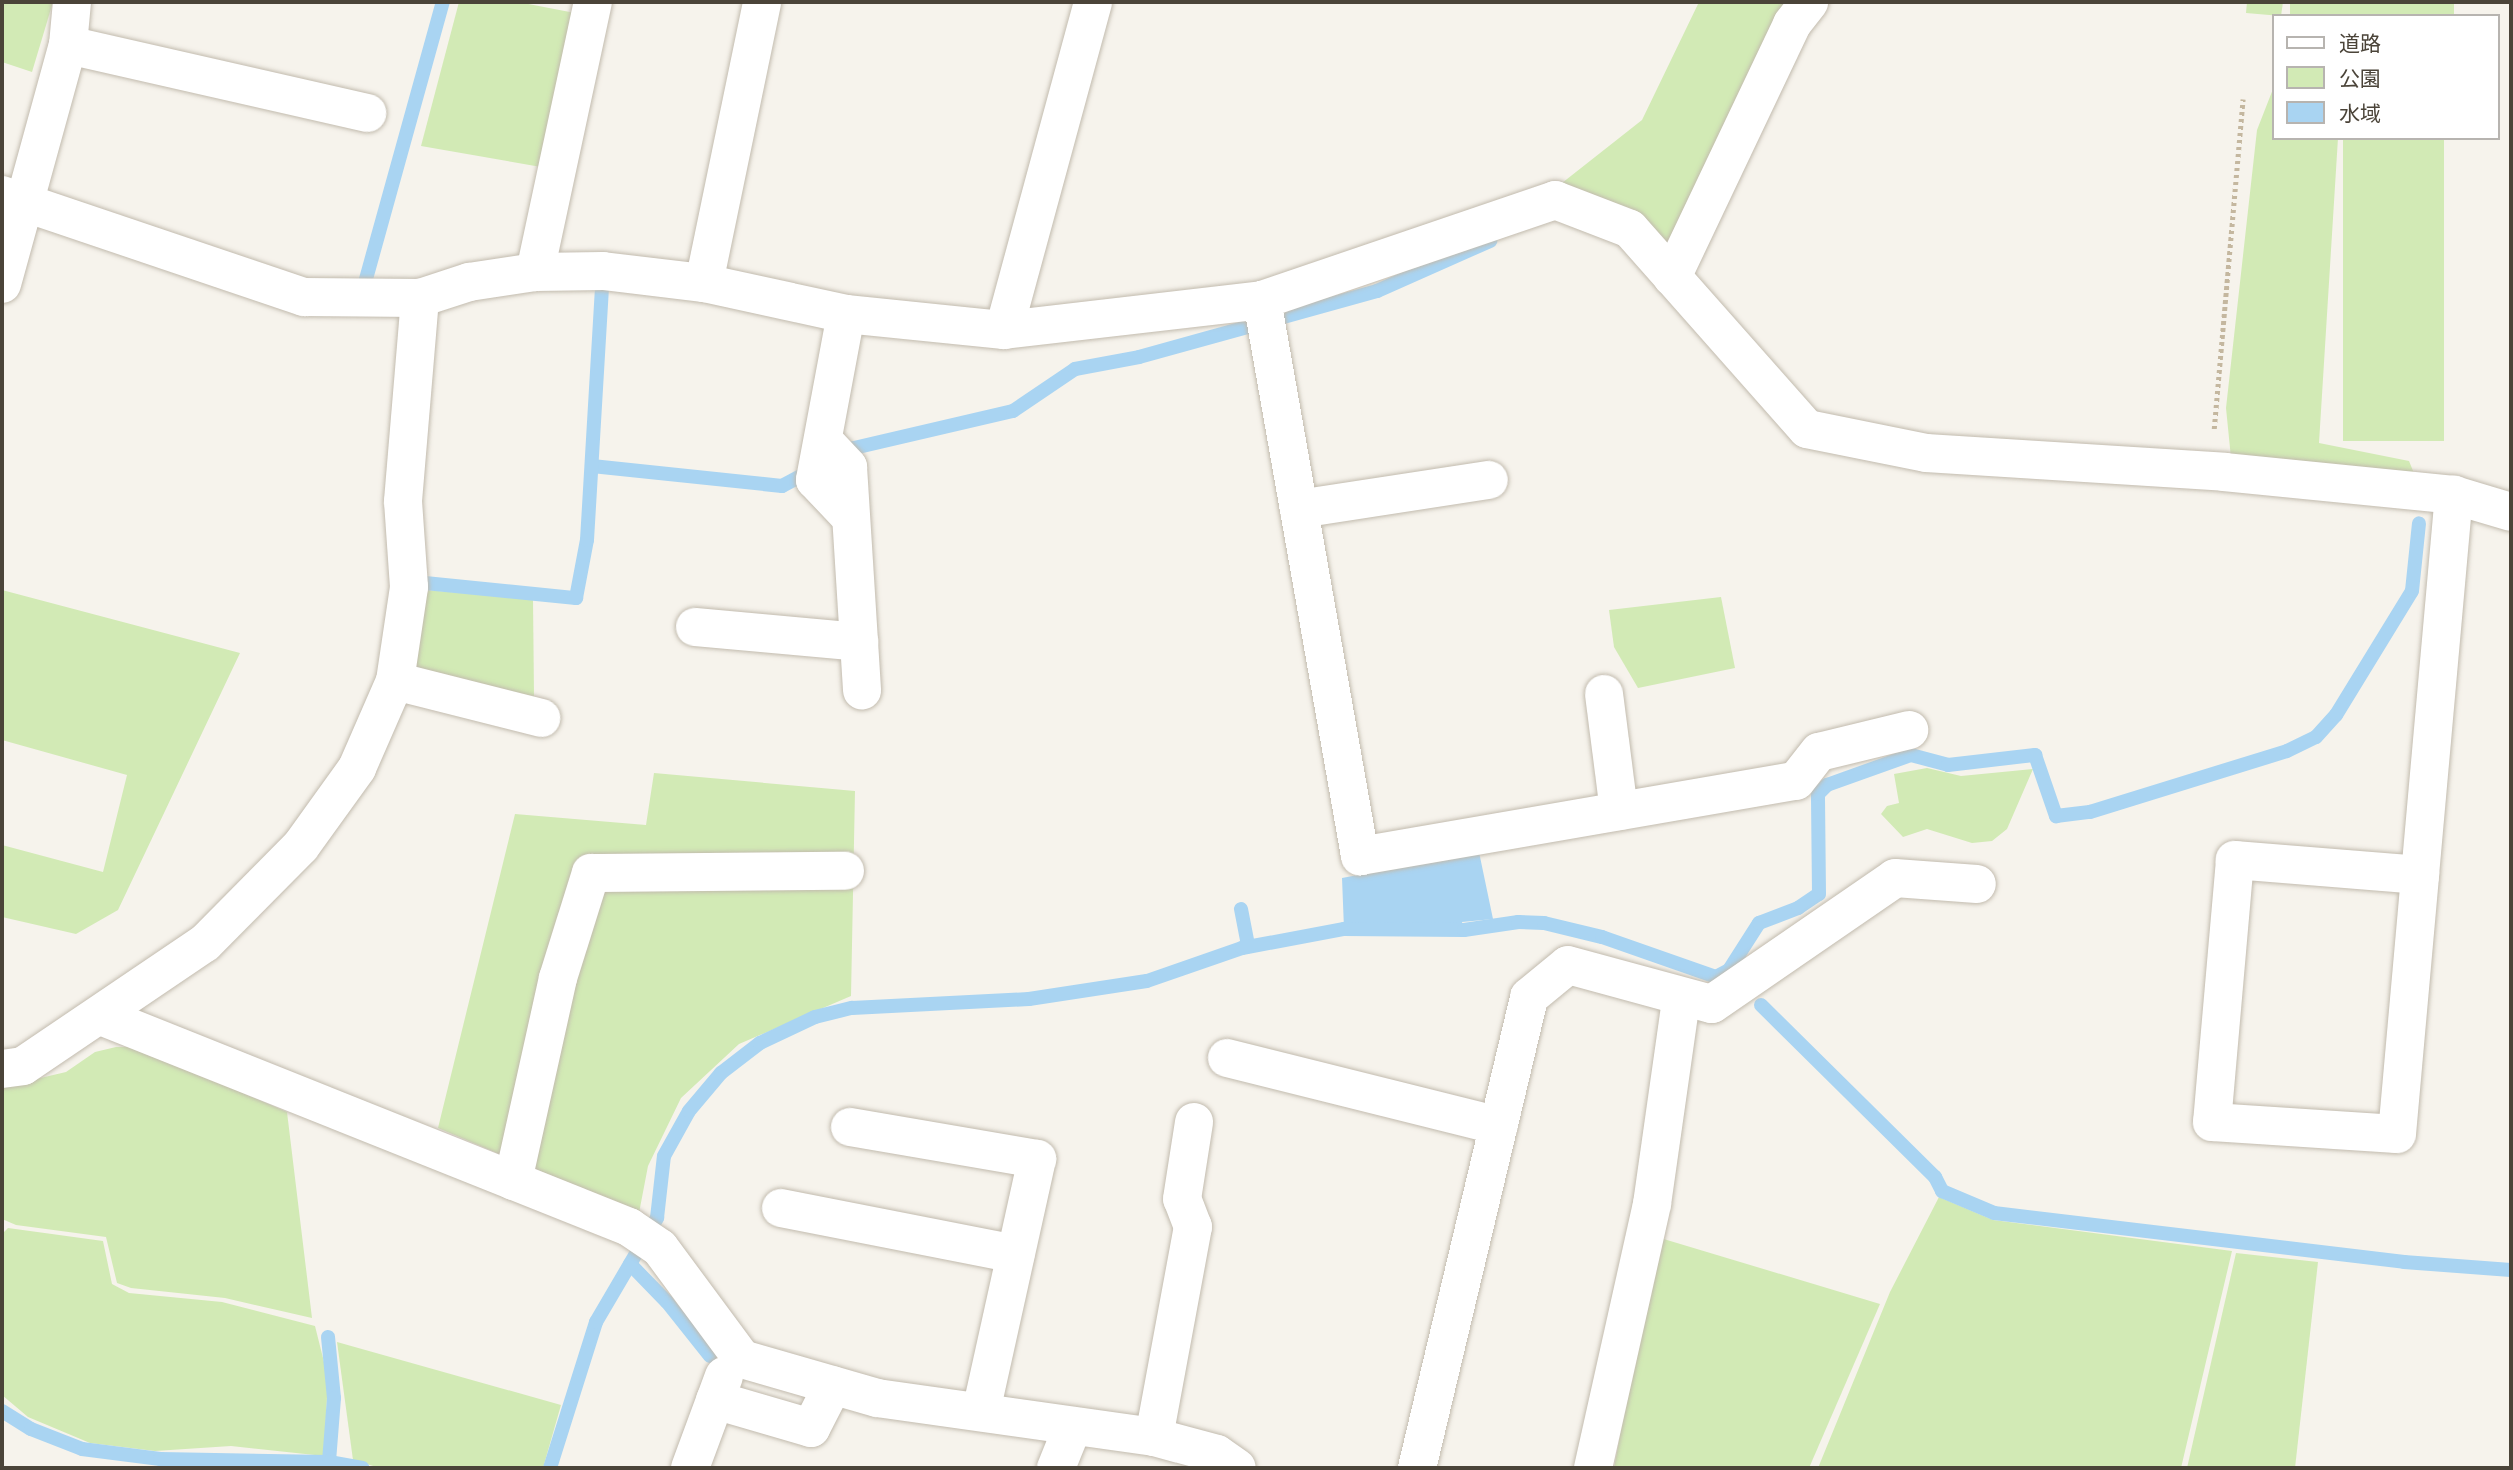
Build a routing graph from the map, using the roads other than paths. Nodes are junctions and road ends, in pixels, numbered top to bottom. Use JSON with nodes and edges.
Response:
{"nodes":[{"id":1,"x":72,"y":2,"type":"edge"},
{"id":2,"x":593,"y":2,"type":"edge"},
{"id":3,"x":762,"y":2,"type":"edge"},
{"id":4,"x":1093,"y":2,"type":"edge"},
{"id":5,"x":1810,"y":2,"type":"edge"},
{"id":6,"x":68,"y":45,"type":"junction"},
{"id":7,"x":367,"y":113,"type":"dead end"},
{"id":8,"x":13,"y":199,"type":"edge"},
{"id":9,"x":535,"y":272,"type":"junction"},
{"id":10,"x":1672,"y":277,"type":"junction"},
{"id":11,"x":704,"y":283,"type":"junction"},
{"id":12,"x":2,"y":284,"type":"edge"},
{"id":13,"x":420,"y":298,"type":"junction"},
{"id":14,"x":1262,"y":300,"type":"junction"},
{"id":15,"x":846,"y":314,"type":"junction"},
{"id":16,"x":1004,"y":330,"type":"junction"},
{"id":17,"x":1489,"y":480,"type":"dead end"},
{"id":18,"x":2454,"y":495,"type":"junction"},
{"id":19,"x":1299,"y":509,"type":"junction"},
{"id":20,"x":2511,"y":512,"type":"edge"},
{"id":21,"x":695,"y":626,"type":"dead end"},
{"id":22,"x":859,"y":642,"type":"junction"},
{"id":23,"x":396,"y":681,"type":"junction"},
{"id":24,"x":862,"y":691,"type":"dead end"},
{"id":25,"x":1604,"y":694,"type":"dead end"},
{"id":26,"x":541,"y":718,"type":"dead end"},
{"id":27,"x":1909,"y":730,"type":"dead end"},
{"id":28,"x":1619,"y":811,"type":"junction"},
{"id":29,"x":845,"y":871,"type":"dead end"},
{"id":30,"x":2420,"y":875,"type":"junction"},
{"id":31,"x":1977,"y":884,"type":"dead end"},
{"id":32,"x":1681,"y":999,"type":"junction"},
{"id":33,"x":101,"y":1016,"type":"junction"},
{"id":34,"x":1227,"y":1058,"type":"dead end"},
{"id":35,"x":2,"y":1069,"type":"edge"},
{"id":36,"x":1194,"y":1122,"type":"dead end"},
{"id":37,"x":1499,"y":1126,"type":"junction"},
{"id":38,"x":850,"y":1127,"type":"dead end"},
{"id":39,"x":513,"y":1181,"type":"junction"},
{"id":40,"x":781,"y":1208,"type":"dead end"},
{"id":41,"x":1016,"y":1254,"type":"junction"},
{"id":42,"x":734,"y":1348,"type":"junction"},
{"id":43,"x":833,"y":1385,"type":"junction"},
{"id":44,"x":715,"y":1400,"type":"junction"},
{"id":45,"x":981,"y":1412,"type":"junction"},
{"id":46,"x":1073,"y":1426,"type":"junction"},
{"id":47,"x":1154,"y":1437,"type":"junction"},
{"id":48,"x":690,"y":1468,"type":"edge"},
{"id":49,"x":1055,"y":1468,"type":"edge"},
{"id":50,"x":1237,"y":1468,"type":"edge"},
{"id":51,"x":1417,"y":1468,"type":"edge"},
{"id":52,"x":1593,"y":1468,"type":"edge"}],
"edges":[{"from":1,"to":6,"type":"street"},
{"from":2,"to":9,"type":"street"},
{"from":3,"to":11,"type":"street"},
{"from":4,"to":16,"type":"street"},
{"from":5,"to":10,"type":"street"},
{"from":6,"to":7,"type":"street"},
{"from":6,"to":8,"type":"street"},
{"from":8,"to":12,"type":"street"},
{"from":8,"to":13,"type":"street"},
{"from":9,"to":11,"type":"street"},
{"from":9,"to":13,"type":"street"},
{"from":10,"to":14,"type":"street"},
{"from":10,"to":18,"type":"street"},
{"from":11,"to":15,"type":"street"},
{"from":13,"to":23,"type":"street"},
{"from":14,"to":16,"type":"street"},
{"from":14,"to":19,"type":"street"},
{"from":15,"to":16,"type":"street"},
{"from":15,"to":22,"type":"street"},
{"from":17,"to":19,"type":"street"},
{"from":18,"to":20,"type":"street"},
{"from":18,"to":30,"type":"street"},
{"from":19,"to":28,"type":"street"},
{"from":21,"to":22,"type":"street"},
{"from":22,"to":24,"type":"street"},
{"from":23,"to":26,"type":"street"},
{"from":23,"to":33,"type":"street"},
{"from":25,"to":28,"type":"street"},
{"from":27,"to":28,"type":"street"},
{"from":29,"to":39,"type":"street"},
{"from":30,"to":30,"type":"street"},
{"from":31,"to":32,"type":"street"},
{"from":32,"to":37,"type":"street"},
{"from":32,"to":52,"type":"street"},
{"from":33,"to":35,"type":"street"},
{"from":33,"to":39,"type":"street"},
{"from":34,"to":37,"type":"street"},
{"from":36,"to":47,"type":"street"},
{"from":37,"to":51,"type":"street"},
{"from":38,"to":41,"type":"street"},
{"from":39,"to":42,"type":"street"},
{"from":40,"to":41,"type":"street"},
{"from":41,"to":45,"type":"street"},
{"from":42,"to":43,"type":"street"},
{"from":42,"to":44,"type":"street"},
{"from":43,"to":44,"type":"street"},
{"from":43,"to":45,"type":"street"},
{"from":44,"to":48,"type":"street"},
{"from":45,"to":46,"type":"street"},
{"from":46,"to":47,"type":"street"},
{"from":46,"to":49,"type":"street"},
{"from":47,"to":50,"type":"street"}]}
